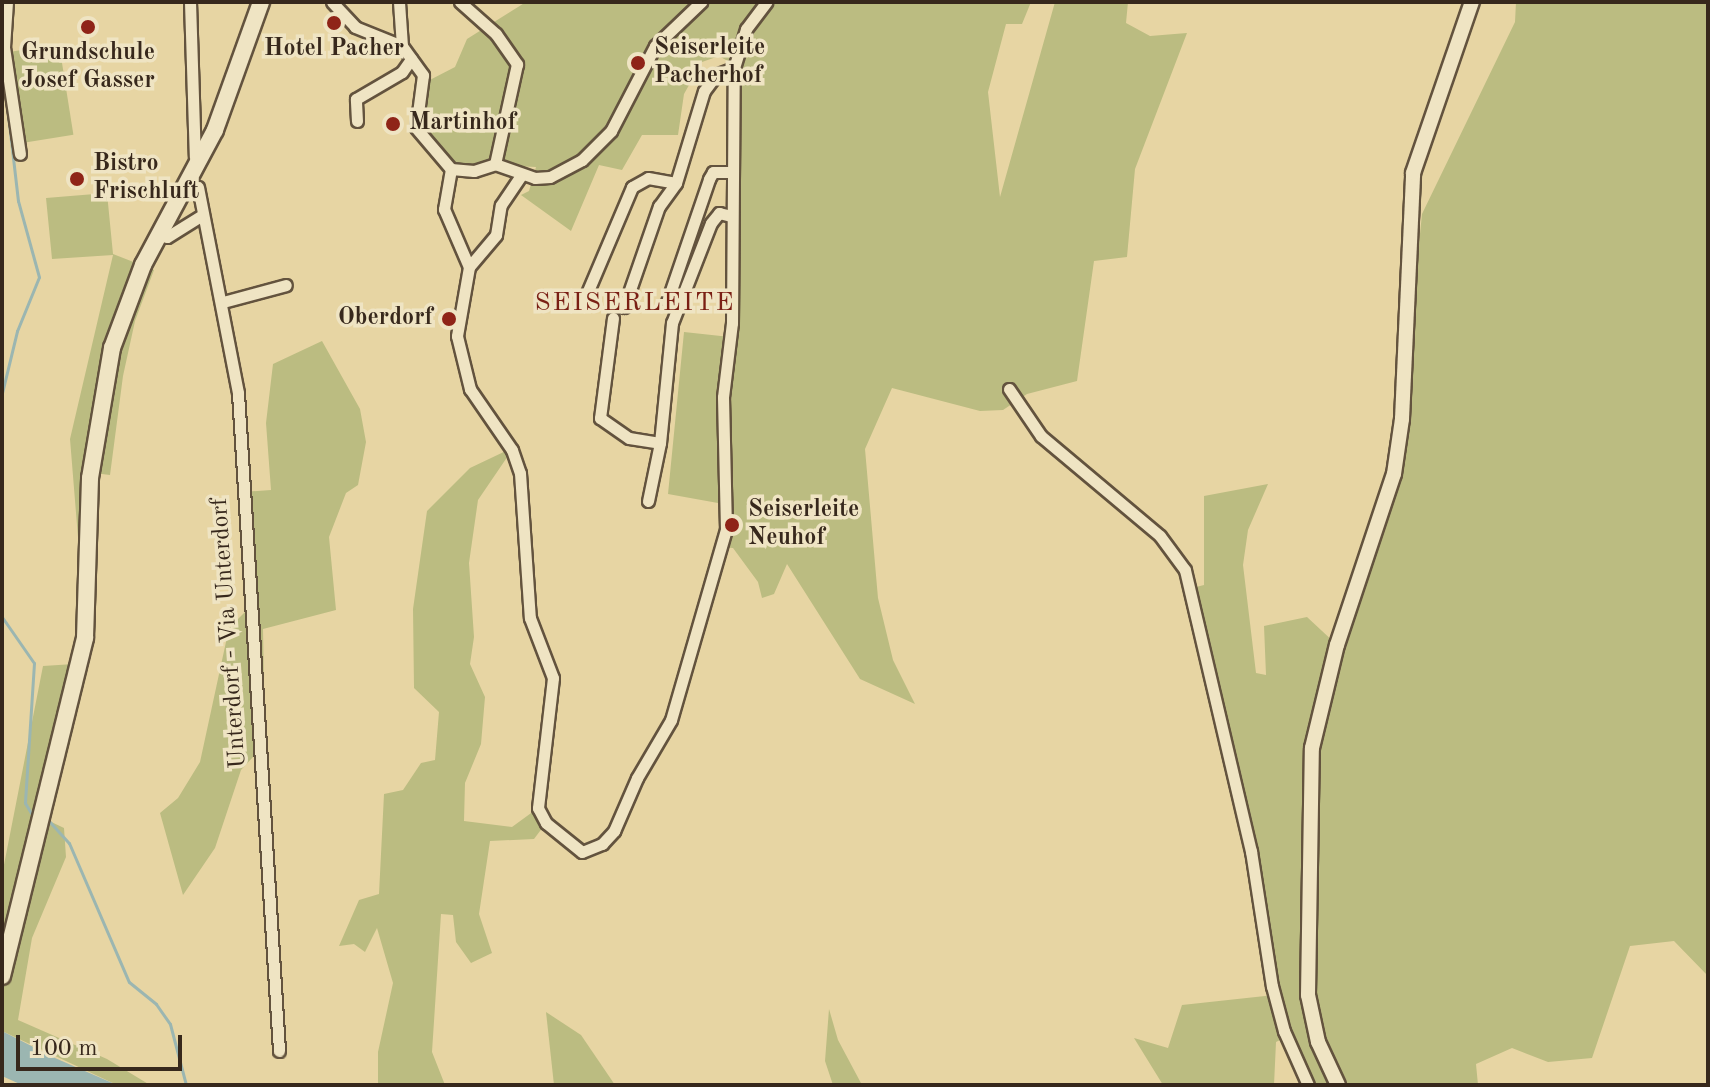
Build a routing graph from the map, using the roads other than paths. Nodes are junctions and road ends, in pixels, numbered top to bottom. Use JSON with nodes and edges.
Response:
{"nodes":[{"id":1,"x":7,"y":2,"type":"edge"},
{"id":2,"x":190,"y":2,"type":"edge"},
{"id":3,"x":261,"y":2,"type":"edge"},
{"id":4,"x":332,"y":2,"type":"edge"},
{"id":5,"x":399,"y":2,"type":"edge"},
{"id":6,"x":460,"y":2,"type":"edge"},
{"id":7,"x":701,"y":2,"type":"edge"},
{"id":8,"x":766,"y":2,"type":"edge"},
{"id":9,"x":1472,"y":2,"type":"edge"},
{"id":10,"x":402,"y":46,"type":"junction"},
{"id":11,"x":411,"y":59,"type":"junction"},
{"id":12,"x":734,"y":68,"type":"junction"},
{"id":13,"x":357,"y":121,"type":"dead end"},
{"id":14,"x":20,"y":154,"type":"dead end"},
{"id":15,"x":195,"y":157,"type":"dead end"},
{"id":16,"x":495,"y":164,"type":"junction"},
{"id":17,"x":451,"y":169,"type":"junction"},
{"id":18,"x":730,"y":172,"type":"junction"},
{"id":19,"x":520,"y":177,"type":"junction"},
{"id":20,"x":676,"y":183,"type":"junction"},
{"id":21,"x":198,"y":187,"type":"dead end"},
{"id":22,"x":201,"y":216,"type":"junction"},
{"id":23,"x":731,"y":216,"type":"junction"},
{"id":24,"x":159,"y":235,"type":"junction"},
{"id":25,"x":469,"y":267,"type":"junction"},
{"id":26,"x":286,"y":285,"type":"dead end"},
{"id":27,"x":223,"y":302,"type":"junction"},
{"id":28,"x":667,"y":302,"type":"dead end"},
{"id":29,"x":582,"y":305,"type":"dead end"},
{"id":30,"x":624,"y":307,"type":"dead end"},
{"id":31,"x":613,"y":318,"type":"dead end"},
{"id":32,"x":1009,"y":389,"type":"dead end"},
{"id":33,"x":660,"y":443,"type":"junction"},
{"id":34,"x":648,"y":501,"type":"dead end"},
{"id":35,"x":2,"y":976,"type":"edge"},
{"id":36,"x":279,"y":1051,"type":"dead end"},
{"id":37,"x":1308,"y":1085,"type":"edge"},
{"id":38,"x":1338,"y":1085,"type":"edge"}],
"edges":[{"from":1,"to":14,"type":"street"},
{"from":2,"to":15,"type":"street"},
{"from":3,"to":24,"type":"main road"},
{"from":4,"to":10,"type":"street"},
{"from":5,"to":10,"type":"street"},
{"from":6,"to":16,"type":"street"},
{"from":7,"to":19,"type":"street"},
{"from":8,"to":12,"type":"street"},
{"from":9,"to":38,"type":"street"},
{"from":10,"to":11,"type":"street"},
{"from":11,"to":13,"type":"street"},
{"from":11,"to":17,"type":"street"},
{"from":12,"to":18,"type":"street"},
{"from":12,"to":20,"type":"street"},
{"from":16,"to":17,"type":"street"},
{"from":16,"to":19,"type":"street"},
{"from":17,"to":25,"type":"street"},
{"from":18,"to":23,"type":"street"},
{"from":18,"to":28,"type":"street"},
{"from":19,"to":25,"type":"street"},
{"from":20,"to":29,"type":"street"},
{"from":20,"to":30,"type":"street"},
{"from":21,"to":22,"type":"street","name":"Unterdorf - Via Unterdorf"},
{"from":22,"to":24,"type":"street"},
{"from":22,"to":27,"type":"street","name":"Unterdorf - Via Unterdorf"},
{"from":23,"to":25,"type":"street"},
{"from":23,"to":33,"type":"street"},
{"from":24,"to":35,"type":"main road"},
{"from":26,"to":27,"type":"street"},
{"from":27,"to":36,"type":"street","name":"Unterdorf - Via Unterdorf"},
{"from":31,"to":33,"type":"street"},
{"from":32,"to":37,"type":"street"},
{"from":33,"to":34,"type":"street"}]}
